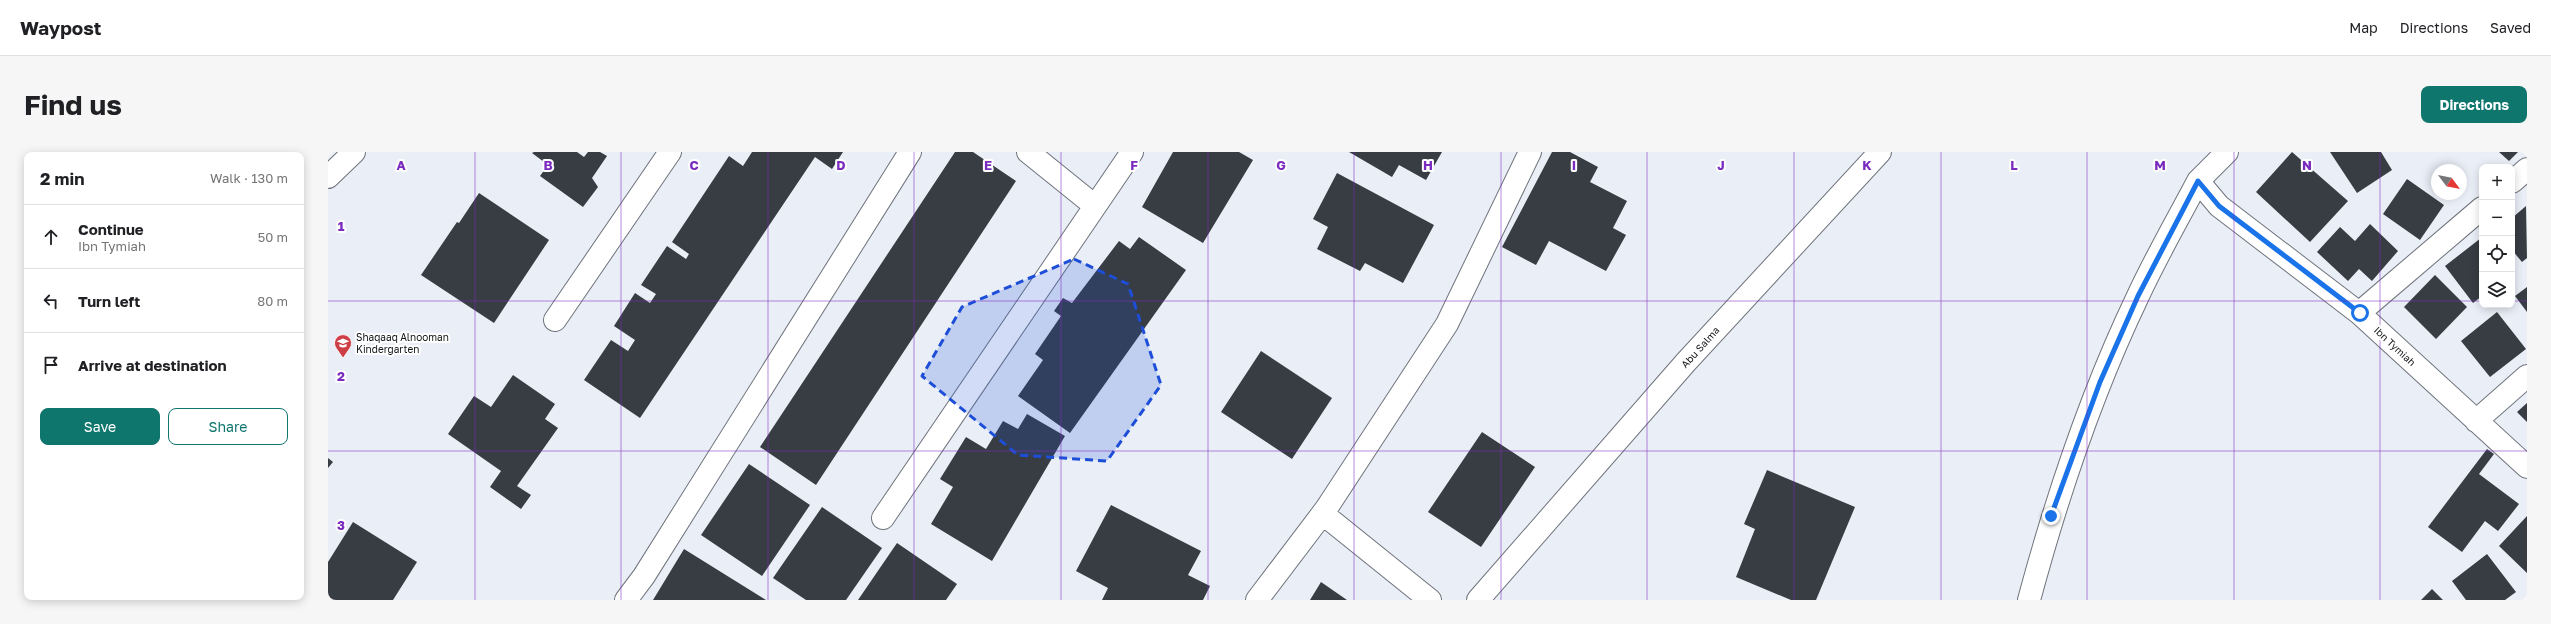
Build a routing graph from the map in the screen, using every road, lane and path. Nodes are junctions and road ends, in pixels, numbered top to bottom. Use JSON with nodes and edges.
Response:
{"nodes":[{"id":1,"x":354,"y":152,"type":"edge"},
{"id":2,"x":670,"y":152,"type":"edge"},
{"id":3,"x":910,"y":152,"type":"edge"},
{"id":4,"x":1028,"y":152,"type":"edge"},
{"id":5,"x":1132,"y":152,"type":"edge"},
{"id":6,"x":1530,"y":152,"type":"edge"},
{"id":7,"x":1880,"y":152,"type":"edge"},
{"id":8,"x":2227,"y":152,"type":"edge"},
{"id":9,"x":2527,"y":169,"type":"edge"},
{"id":10,"x":328,"y":177,"type":"edge"},
{"id":11,"x":2515,"y":179,"type":"edge"},
{"id":12,"x":2198,"y":181,"type":"junction"},
{"id":13,"x":1096,"y":206,"type":"junction"},
{"id":14,"x":2479,"y":211,"type":"edge"},
{"id":15,"x":2360,"y":313,"type":"junction"},
{"id":16,"x":555,"y":320,"type":"dead end"},
{"id":17,"x":2527,"y":376,"type":"edge"},
{"id":18,"x":2476,"y":421,"type":"junction"},
{"id":19,"x":2527,"y":467,"type":"edge"},
{"id":20,"x":1323,"y":514,"type":"junction"},
{"id":21,"x":883,"y":518,"type":"dead end"},
{"id":22,"x":626,"y":600,"type":"edge"},
{"id":23,"x":1257,"y":600,"type":"edge"},
{"id":24,"x":1430,"y":600,"type":"edge"},
{"id":25,"x":1478,"y":600,"type":"edge"},
{"id":26,"x":2029,"y":600,"type":"edge"}],
"edges":[{"from":1,"to":10,"type":"street"},
{"from":2,"to":16,"type":"street"},
{"from":3,"to":22,"type":"street"},
{"from":4,"to":13,"type":"street"},
{"from":5,"to":13,"type":"street"},
{"from":6,"to":20,"type":"street"},
{"from":7,"to":25,"type":"street","name":"Abu Salma"},
{"from":8,"to":12,"type":"street"},
{"from":9,"to":11,"type":"street"},
{"from":12,"to":15,"type":"street","name":"Ibn Tymiah"},
{"from":12,"to":26,"type":"street"},
{"from":13,"to":21,"type":"street"},
{"from":14,"to":15,"type":"street"},
{"from":15,"to":18,"type":"street","name":"Ibn Tymiah"},
{"from":17,"to":18,"type":"street"},
{"from":18,"to":19,"type":"street","name":"Ibn Tymiah"},
{"from":20,"to":23,"type":"street"},
{"from":20,"to":24,"type":"street"}]}
